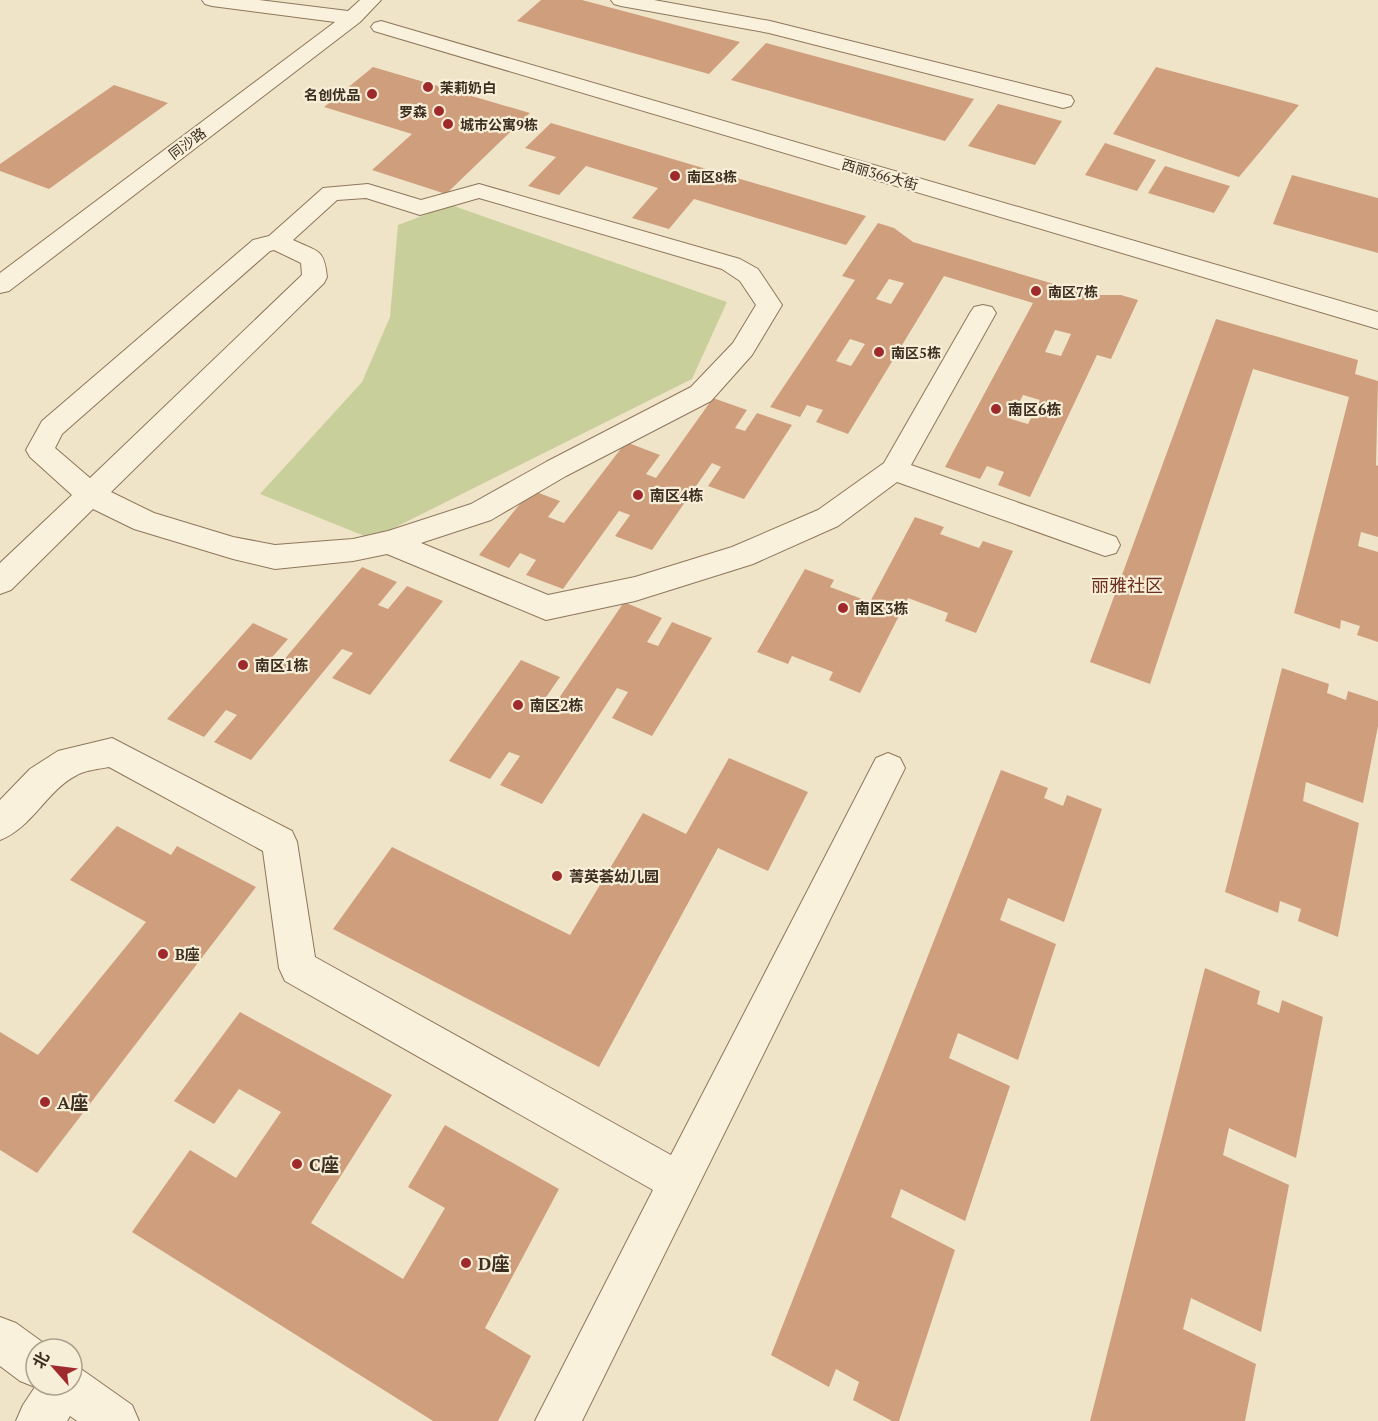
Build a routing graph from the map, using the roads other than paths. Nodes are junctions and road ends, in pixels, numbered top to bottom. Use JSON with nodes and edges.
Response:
{"nodes":[{"id":1,"x":212,"y":0,"type":"edge"},
{"id":2,"x":371,"y":0,"type":"edge"},
{"id":3,"x":621,"y":0,"type":"edge"},
{"id":4,"x":352,"y":18,"type":"junction"},
{"id":5,"x":381,"y":27,"type":"dead end"},
{"id":6,"x":1063,"y":101,"type":"dead end"},
{"id":7,"x":278,"y":242,"type":"junction"},
{"id":8,"x":0,"y":285,"type":"edge"},
{"id":9,"x":982,"y":313,"type":"dead end"},
{"id":10,"x":1378,"y":321,"type":"edge"},
{"id":11,"x":894,"y":470,"type":"junction"},
{"id":12,"x":90,"y":495,"type":"junction"},
{"id":13,"x":389,"y":542,"type":"junction"},
{"id":14,"x":1105,"y":545,"type":"dead end"},
{"id":15,"x":0,"y":582,"type":"edge"},
{"id":16,"x":888,"y":768,"type":"dead end"},
{"id":17,"x":0,"y":824,"type":"edge"},
{"id":18,"x":678,"y":1182,"type":"junction"},
{"id":19,"x":0,"y":1339,"type":"edge"},
{"id":20,"x":24,"y":1356,"type":"edge"},
{"id":21,"x":56,"y":1397,"type":"edge"},
{"id":22,"x":81,"y":1397,"type":"edge"},
{"id":23,"x":39,"y":1421,"type":"edge"},
{"id":24,"x":116,"y":1421,"type":"edge"},
{"id":25,"x":558,"y":1421,"type":"edge"}],
"edges":[{"from":1,"to":4,"type":"street"},
{"from":2,"to":4,"type":"street","name":"同沙路"},
{"from":3,"to":6,"type":"street"},
{"from":4,"to":8,"type":"street","name":"同沙路"},
{"from":5,"to":10,"type":"street","name":"西丽366大街"},
{"from":7,"to":12,"type":"street"},
{"from":7,"to":12,"type":"street"},
{"from":7,"to":13,"type":"street"},
{"from":9,"to":11,"type":"street"},
{"from":11,"to":13,"type":"street"},
{"from":11,"to":14,"type":"street"},
{"from":12,"to":13,"type":"street"},
{"from":12,"to":15,"type":"street"},
{"from":16,"to":18,"type":"street"},
{"from":17,"to":18,"type":"street"},
{"from":18,"to":25,"type":"street"},
{"from":19,"to":20,"type":"street"},
{"from":21,"to":23,"type":"street"},
{"from":22,"to":24,"type":"street"}]}
